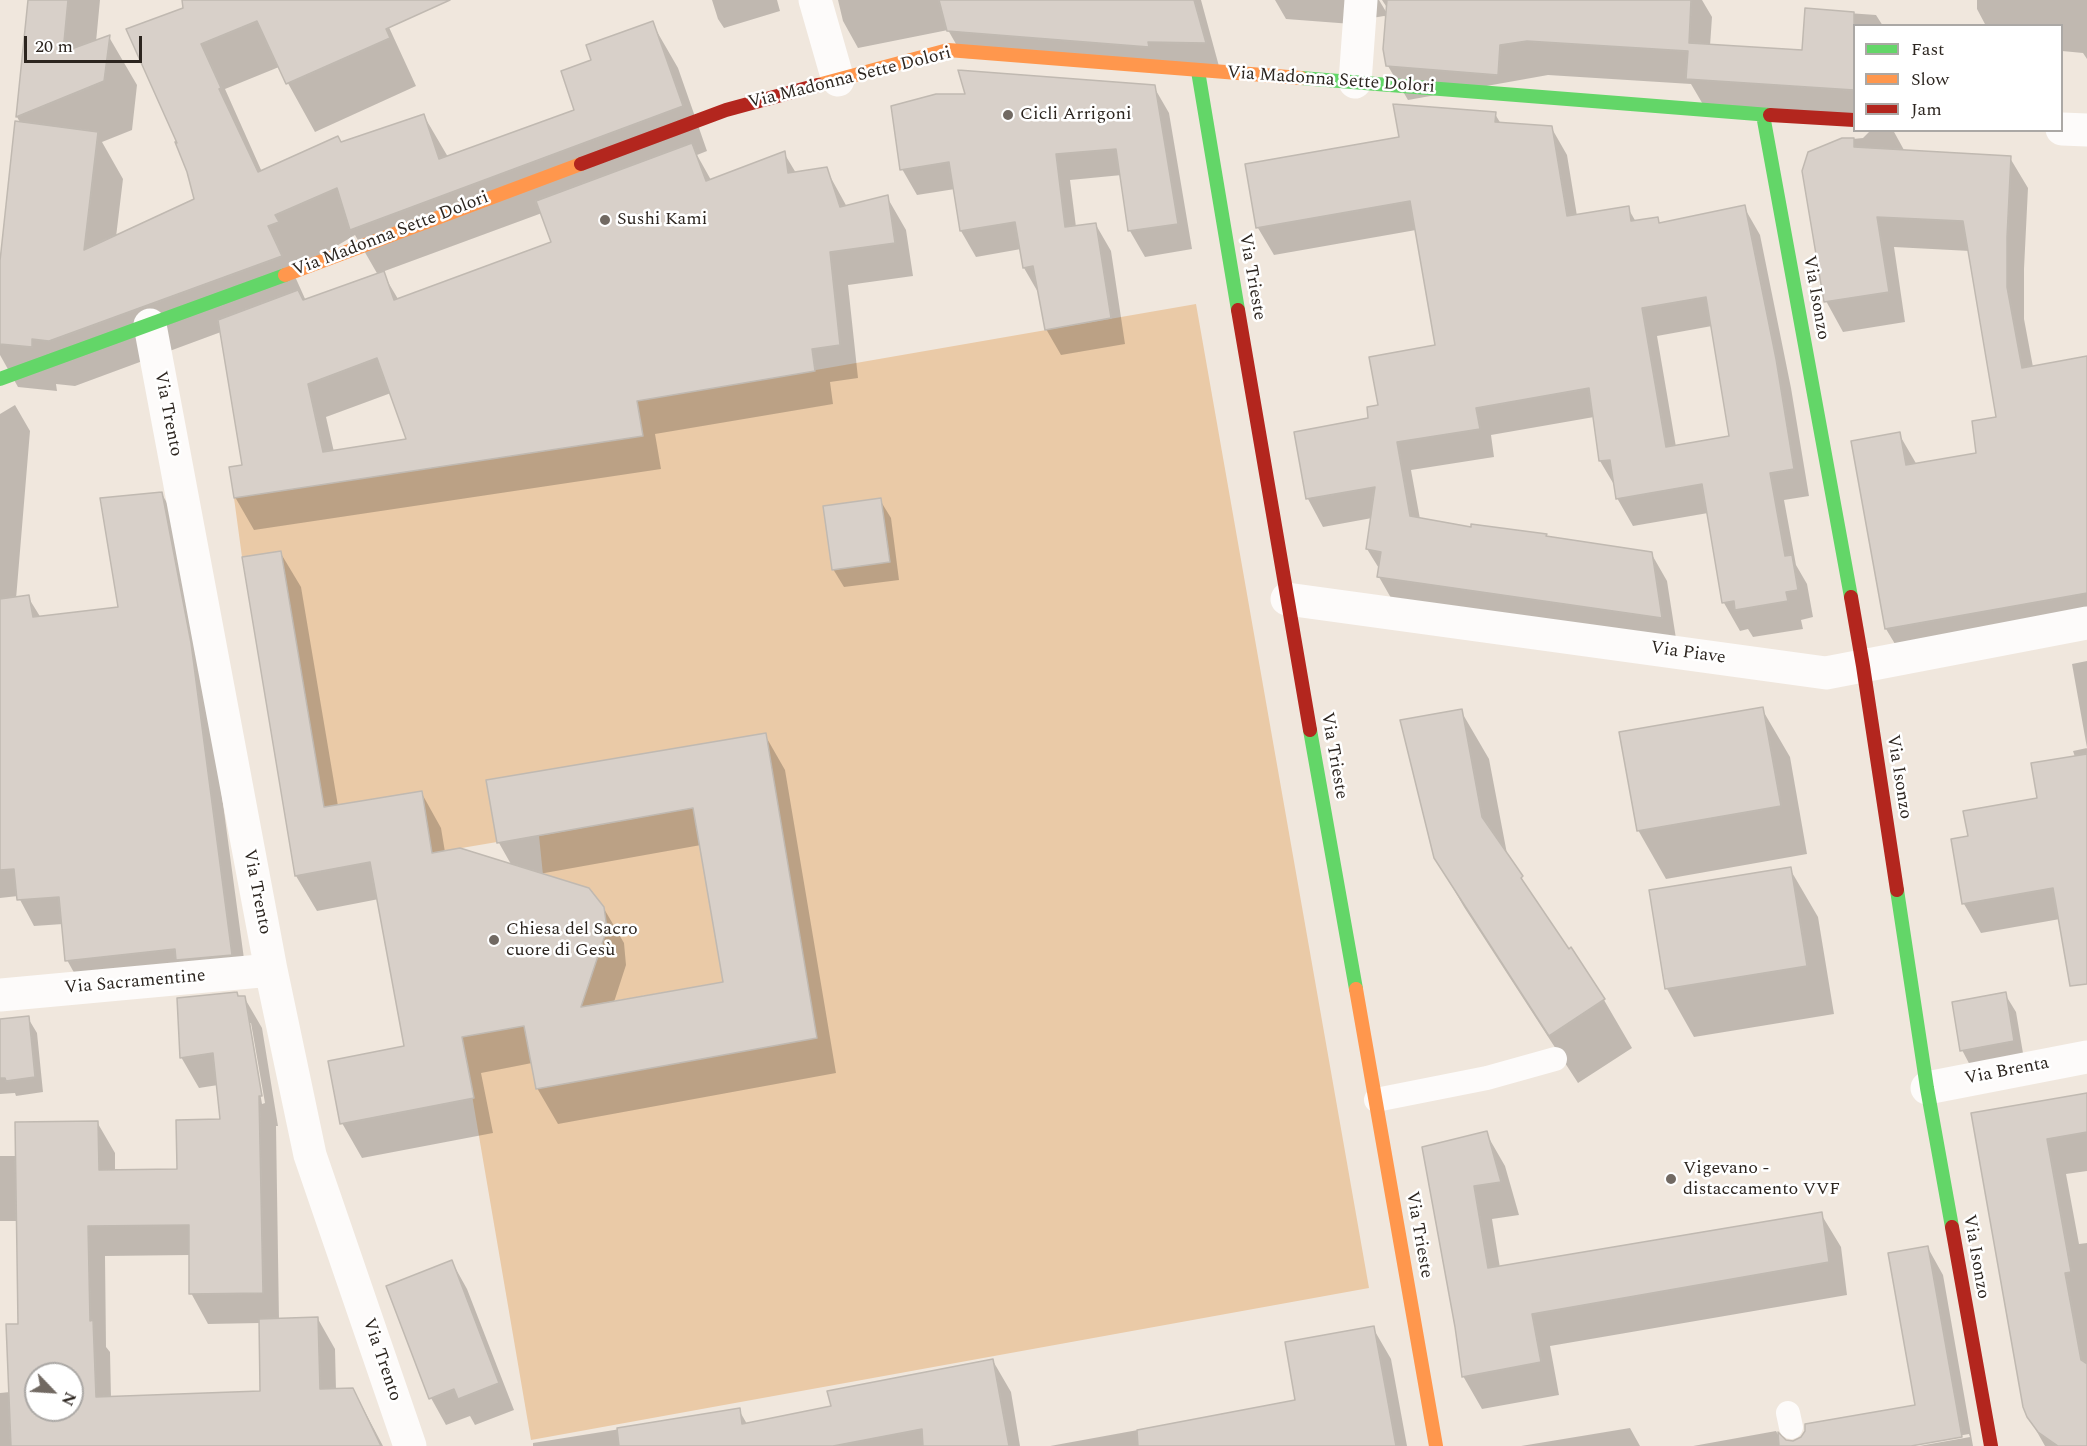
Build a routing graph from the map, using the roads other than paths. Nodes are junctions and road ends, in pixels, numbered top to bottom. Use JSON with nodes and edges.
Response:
{"nodes":[{"id":1,"x":815,"y":0,"type":"edge"},
{"id":2,"x":1361,"y":0,"type":"edge"},
{"id":3,"x":1198,"y":71,"type":"junction"},
{"id":4,"x":838,"y":80,"type":"junction"},
{"id":5,"x":1355,"y":82,"type":"junction"},
{"id":6,"x":1763,"y":116,"type":"junction"},
{"id":7,"x":1853,"y":120,"type":"edge"},
{"id":8,"x":2063,"y":129,"type":"edge"},
{"id":9,"x":2087,"y":130,"type":"edge"},
{"id":10,"x":150,"y":325,"type":"junction"},
{"id":11,"x":0,"y":378,"type":"edge"},
{"id":12,"x":1287,"y":599,"type":"junction"},
{"id":13,"x":2087,"y":623,"type":"edge"},
{"id":14,"x":1863,"y":666,"type":"junction"},
{"id":15,"x":271,"y":970,"type":"junction"},
{"id":16,"x":0,"y":995,"type":"edge"},
{"id":17,"x":2087,"y":1057,"type":"edge"},
{"id":18,"x":1555,"y":1059,"type":"dead end"},
{"id":19,"x":1927,"y":1088,"type":"junction"},
{"id":20,"x":1376,"y":1100,"type":"junction"},
{"id":21,"x":410,"y":1446,"type":"edge"},
{"id":22,"x":1436,"y":1446,"type":"edge"},
{"id":23,"x":1991,"y":1446,"type":"edge"}],
"edges":[{"from":1,"to":4,"type":"street"},
{"from":2,"to":5,"type":"street"},
{"from":3,"to":4,"type":"street","name":"Via Madonna Sette Dolori"},
{"from":3,"to":5,"type":"street","name":"Via Madonna Sette Dolori"},
{"from":3,"to":12,"type":"street","name":"Via Trieste"},
{"from":4,"to":10,"type":"street","name":"Via Madonna Sette Dolori"},
{"from":5,"to":6,"type":"street","name":"Via Madonna Sette Dolori"},
{"from":6,"to":7,"type":"street","name":"Via Madonna Sette Dolori"},
{"from":6,"to":14,"type":"street","name":"Via Isonzo"},
{"from":8,"to":9,"type":"street"},
{"from":10,"to":11,"type":"street","name":"Via Madonna Sette Dolori"},
{"from":10,"to":15,"type":"street","name":"Via Trento"},
{"from":12,"to":14,"type":"street","name":"Via Piave"},
{"from":12,"to":20,"type":"street","name":"Via Trieste"},
{"from":13,"to":14,"type":"street","name":"Via Piave"},
{"from":14,"to":19,"type":"street","name":"Via Isonzo"},
{"from":15,"to":16,"type":"street","name":"Via Sacramentine"},
{"from":15,"to":21,"type":"street","name":"Via Trento"},
{"from":17,"to":19,"type":"street","name":"Via Brenta"},
{"from":18,"to":20,"type":"lane"},
{"from":19,"to":23,"type":"street","name":"Via Isonzo"},
{"from":20,"to":22,"type":"street","name":"Via Trieste"}]}
